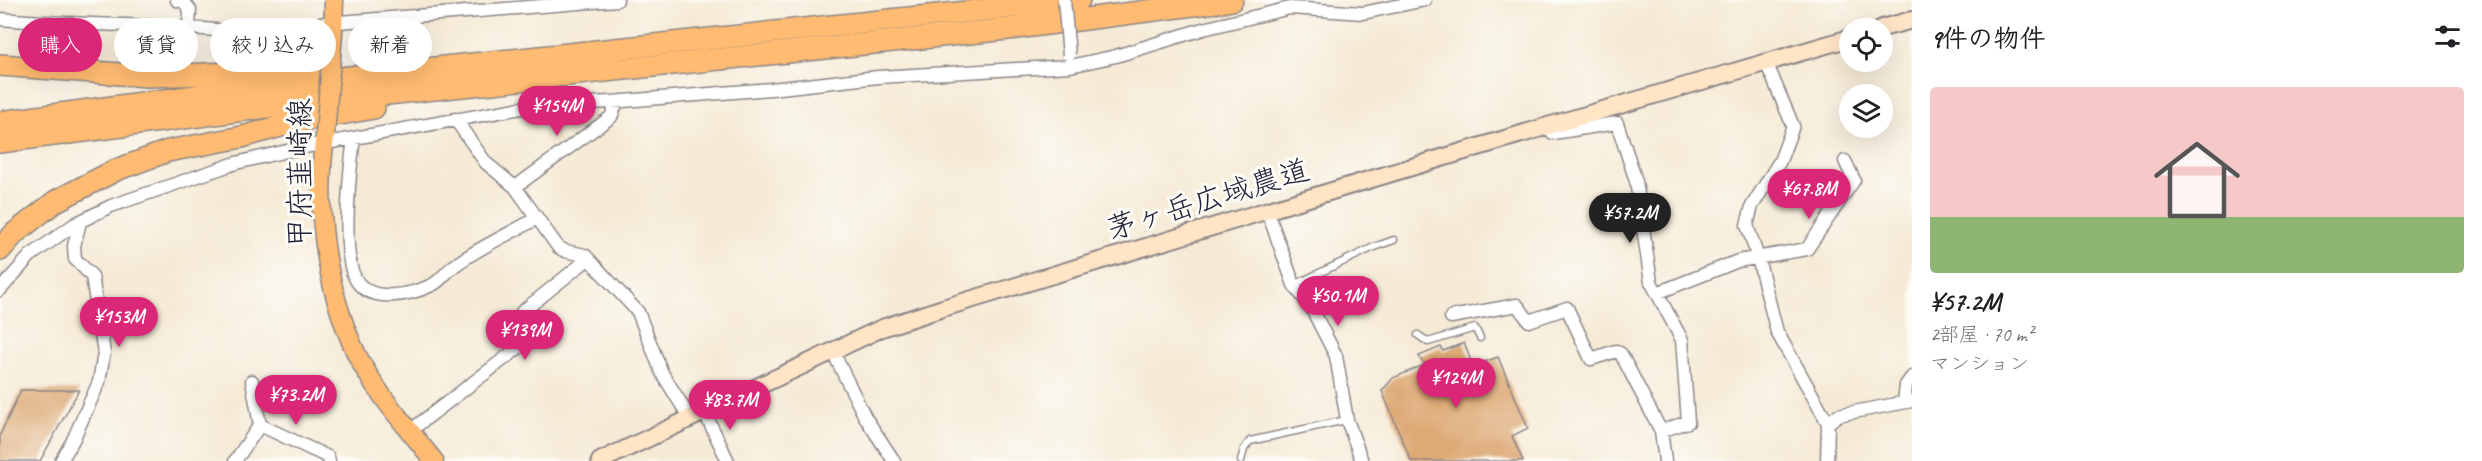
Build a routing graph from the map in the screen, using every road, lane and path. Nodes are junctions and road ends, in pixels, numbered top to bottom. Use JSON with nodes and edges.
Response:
{"nodes":[{"id":1,"x":177,"y":0,"type":"edge"},
{"id":2,"x":334,"y":0,"type":"edge"},
{"id":3,"x":618,"y":0,"type":"edge"},
{"id":4,"x":1064,"y":0,"type":"edge"},
{"id":5,"x":1079,"y":0,"type":"edge"},
{"id":6,"x":1232,"y":0,"type":"edge"},
{"id":7,"x":1425,"y":0,"type":"edge"},
{"id":8,"x":574,"y":2,"type":"edge"},
{"id":9,"x":190,"y":18,"type":"edge"},
{"id":10,"x":333,"y":18,"type":"edge"},
{"id":11,"x":0,"y":19,"type":"edge"},
{"id":12,"x":1912,"y":20,"type":"edge"},
{"id":13,"x":114,"y":25,"type":"edge"},
{"id":14,"x":1893,"y":25,"type":"edge"},
{"id":15,"x":336,"y":28,"type":"edge"},
{"id":16,"x":1839,"y":41,"type":"edge"},
{"id":17,"x":1069,"y":61,"type":"junction"},
{"id":18,"x":1766,"y":62,"type":"junction"},
{"id":19,"x":481,"y":63,"type":"junction"},
{"id":20,"x":0,"y":65,"type":"edge"},
{"id":21,"x":329,"y":72,"type":"edge"},
{"id":22,"x":558,"y":75,"type":"junction"},
{"id":23,"x":617,"y":102,"type":"junction"},
{"id":24,"x":454,"y":119,"type":"junction"},
{"id":25,"x":0,"y":122,"type":"edge"},
{"id":26,"x":1548,"y":126,"type":"junction"},
{"id":27,"x":354,"y":138,"type":"junction"},
{"id":28,"x":324,"y":139,"type":"junction"},
{"id":29,"x":0,"y":141,"type":"edge"},
{"id":30,"x":1845,"y":161,"type":"dead end"},
{"id":31,"x":515,"y":187,"type":"junction"},
{"id":32,"x":1267,"y":210,"type":"junction"},
{"id":33,"x":537,"y":218,"type":"junction"},
{"id":34,"x":80,"y":222,"type":"junction"},
{"id":35,"x":1394,"y":240,"type":"dead end"},
{"id":36,"x":0,"y":250,"type":"edge"},
{"id":37,"x":1758,"y":258,"type":"junction"},
{"id":38,"x":588,"y":259,"type":"junction"},
{"id":39,"x":352,"y":270,"type":"junction"},
{"id":40,"x":329,"y":271,"type":"junction"},
{"id":41,"x":1294,"y":285,"type":"junction"},
{"id":42,"x":0,"y":290,"type":"edge"},
{"id":43,"x":1657,"y":293,"type":"junction"},
{"id":44,"x":1451,"y":317,"type":"dead end"},
{"id":45,"x":1418,"y":335,"type":"dead end"},
{"id":46,"x":1480,"y":338,"type":"dead end"},
{"id":47,"x":833,"y":352,"type":"junction"},
{"id":48,"x":1912,"y":377,"type":"edge"},
{"id":49,"x":252,"y":381,"type":"dead end"},
{"id":50,"x":1908,"y":401,"type":"edge"},
{"id":51,"x":698,"y":417,"type":"junction"},
{"id":52,"x":1347,"y":420,"type":"junction"},
{"id":53,"x":1828,"y":423,"type":"junction"},
{"id":54,"x":260,"y":425,"type":"junction"},
{"id":55,"x":1661,"y":430,"type":"junction"},
{"id":56,"x":410,"y":431,"type":"junction"},
{"id":57,"x":61,"y":461,"type":"edge"},
{"id":58,"x":235,"y":461,"type":"edge"},
{"id":59,"x":329,"y":461,"type":"edge"},
{"id":60,"x":434,"y":461,"type":"edge"},
{"id":61,"x":600,"y":461,"type":"edge"},
{"id":62,"x":728,"y":461,"type":"edge"},
{"id":63,"x":894,"y":461,"type":"edge"},
{"id":64,"x":1241,"y":461,"type":"edge"},
{"id":65,"x":1362,"y":461,"type":"edge"},
{"id":66,"x":1665,"y":461,"type":"edge"},
{"id":67,"x":1827,"y":461,"type":"edge"}],
"edges":[{"from":1,"to":9,"type":"street"},
{"from":2,"to":10,"type":"main road","name":"甲府韮崎線"},
{"from":3,"to":8,"type":"street"},
{"from":4,"to":17,"type":"street","bridge":true},
{"from":5,"to":19,"type":"highway"},
{"from":6,"to":22,"type":"highway"},
{"from":7,"to":17,"type":"street"},
{"from":8,"to":15,"type":"street"},
{"from":11,"to":13,"type":"street"},
{"from":12,"to":14,"type":"street"},
{"from":16,"to":18,"type":"street","name":"茅ヶ岳広域農道"},
{"from":17,"to":23,"type":"street"},
{"from":18,"to":26,"type":"street","name":"茅ヶ岳広域農道"},
{"from":18,"to":37,"type":"street"},
{"from":19,"to":20,"type":"highway"},
{"from":19,"to":25,"type":"highway"},
{"from":21,"to":28,"type":"main road","name":"甲府韮崎線","bridge":true},
{"from":22,"to":29,"type":"highway"},
{"from":22,"to":36,"type":"highway"},
{"from":23,"to":24,"type":"street"},
{"from":23,"to":31,"type":"street"},
{"from":24,"to":27,"type":"street"},
{"from":24,"to":31,"type":"street"},
{"from":26,"to":32,"type":"street","name":"茅ヶ岳広域農道"},
{"from":26,"to":43,"type":"street"},
{"from":27,"to":28,"type":"street"},
{"from":27,"to":39,"type":"street"},
{"from":28,"to":34,"type":"street"},
{"from":28,"to":40,"type":"main road","name":"甲府韮崎線"},
{"from":30,"to":37,"type":"street"},
{"from":31,"to":33,"type":"street"},
{"from":32,"to":41,"type":"street"},
{"from":32,"to":47,"type":"street","name":"茅ヶ岳広域農道"},
{"from":33,"to":38,"type":"street"},
{"from":33,"to":39,"type":"street"},
{"from":34,"to":42,"type":"street"},
{"from":34,"to":57,"type":"street"},
{"from":35,"to":41,"type":"lane"},
{"from":37,"to":43,"type":"street"},
{"from":37,"to":53,"type":"street"},
{"from":38,"to":51,"type":"street"},
{"from":38,"to":56,"type":"street"},
{"from":39,"to":40,"type":"street"},
{"from":40,"to":56,"type":"main road","name":"甲府韮崎線"},
{"from":41,"to":52,"type":"street"},
{"from":43,"to":55,"type":"street"},
{"from":44,"to":55,"type":"street"},
{"from":45,"to":46,"type":"lane"},
{"from":47,"to":51,"type":"street","name":"茅ヶ岳広域農道"},
{"from":47,"to":63,"type":"street"},
{"from":48,"to":50,"type":"street"},
{"from":49,"to":54,"type":"street"},
{"from":50,"to":53,"type":"street"},
{"from":51,"to":61,"type":"street","name":"茅ヶ岳広域農道"},
{"from":51,"to":62,"type":"street"},
{"from":52,"to":64,"type":"lane"},
{"from":52,"to":65,"type":"street"},
{"from":53,"to":67,"type":"street"},
{"from":54,"to":58,"type":"street"},
{"from":54,"to":59,"type":"street"},
{"from":55,"to":66,"type":"street"},
{"from":56,"to":60,"type":"main road","name":"甲府韮崎線"}]}
